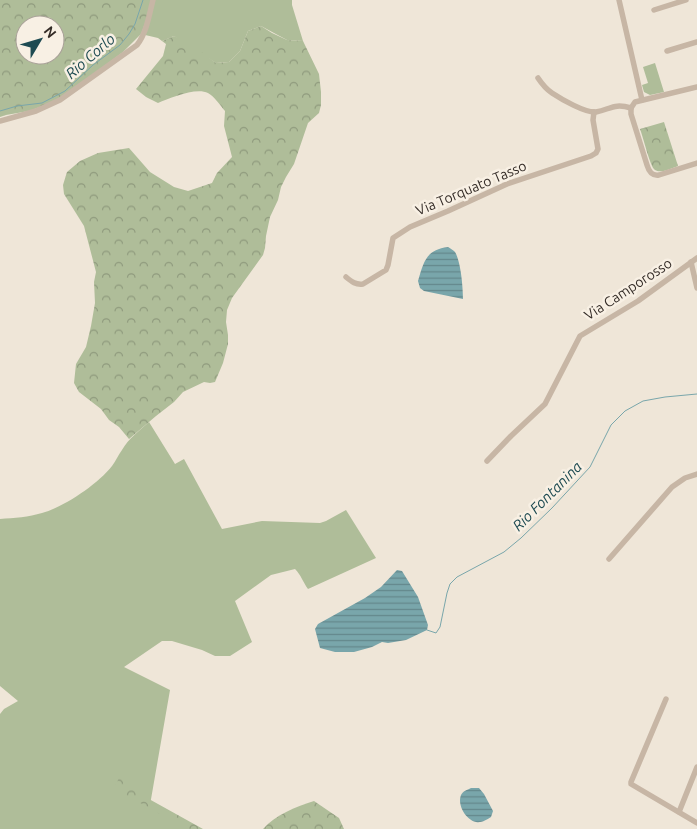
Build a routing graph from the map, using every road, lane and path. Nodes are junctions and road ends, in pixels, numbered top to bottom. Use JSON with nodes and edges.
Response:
{"nodes":[{"id":1,"x":153,"y":0,"type":"edge"},
{"id":2,"x":618,"y":0,"type":"edge"},
{"id":3,"x":686,"y":0,"type":"edge"},
{"id":4,"x":654,"y":10,"type":"dead end"},
{"id":5,"x":697,"y":42,"type":"edge"},
{"id":6,"x":667,"y":51,"type":"dead end"},
{"id":7,"x":538,"y":78,"type":"dead end"},
{"id":8,"x":697,"y":87,"type":"edge"},
{"id":9,"x":642,"y":100,"type":"junction"},
{"id":10,"x":630,"y":108,"type":"junction"},
{"id":11,"x":594,"y":112,"type":"junction"},
{"id":12,"x":0,"y":121,"type":"edge"},
{"id":13,"x":697,"y":163,"type":"edge"},
{"id":14,"x":697,"y":258,"type":"edge"},
{"id":15,"x":691,"y":262,"type":"junction"},
{"id":16,"x":346,"y":277,"type":"dead end"},
{"id":17,"x":697,"y":288,"type":"edge"},
{"id":18,"x":487,"y":461,"type":"dead end"},
{"id":19,"x":697,"y":474,"type":"edge"},
{"id":20,"x":609,"y":559,"type":"dead end"},
{"id":21,"x":666,"y":698,"type":"dead end"},
{"id":22,"x":697,"y":767,"type":"edge"},
{"id":23,"x":679,"y":812,"type":"junction"},
{"id":24,"x":697,"y":823,"type":"edge"}],
"edges":[{"from":1,"to":12,"type":"street"},
{"from":2,"to":9,"type":"street"},
{"from":3,"to":4,"type":"street"},
{"from":5,"to":6,"type":"street"},
{"from":7,"to":11,"type":"street"},
{"from":8,"to":9,"type":"street"},
{"from":9,"to":10,"type":"street"},
{"from":10,"to":11,"type":"street"},
{"from":10,"to":13,"type":"street"},
{"from":11,"to":16,"type":"street","name":"Via Torquato Tasso"},
{"from":14,"to":15,"type":"street","name":"Via Camporosso"},
{"from":15,"to":17,"type":"street"},
{"from":15,"to":18,"type":"street","name":"Via Camporosso"},
{"from":19,"to":20,"type":"street"},
{"from":21,"to":23,"type":"street"},
{"from":22,"to":23,"type":"street"},
{"from":23,"to":24,"type":"street"}]}
